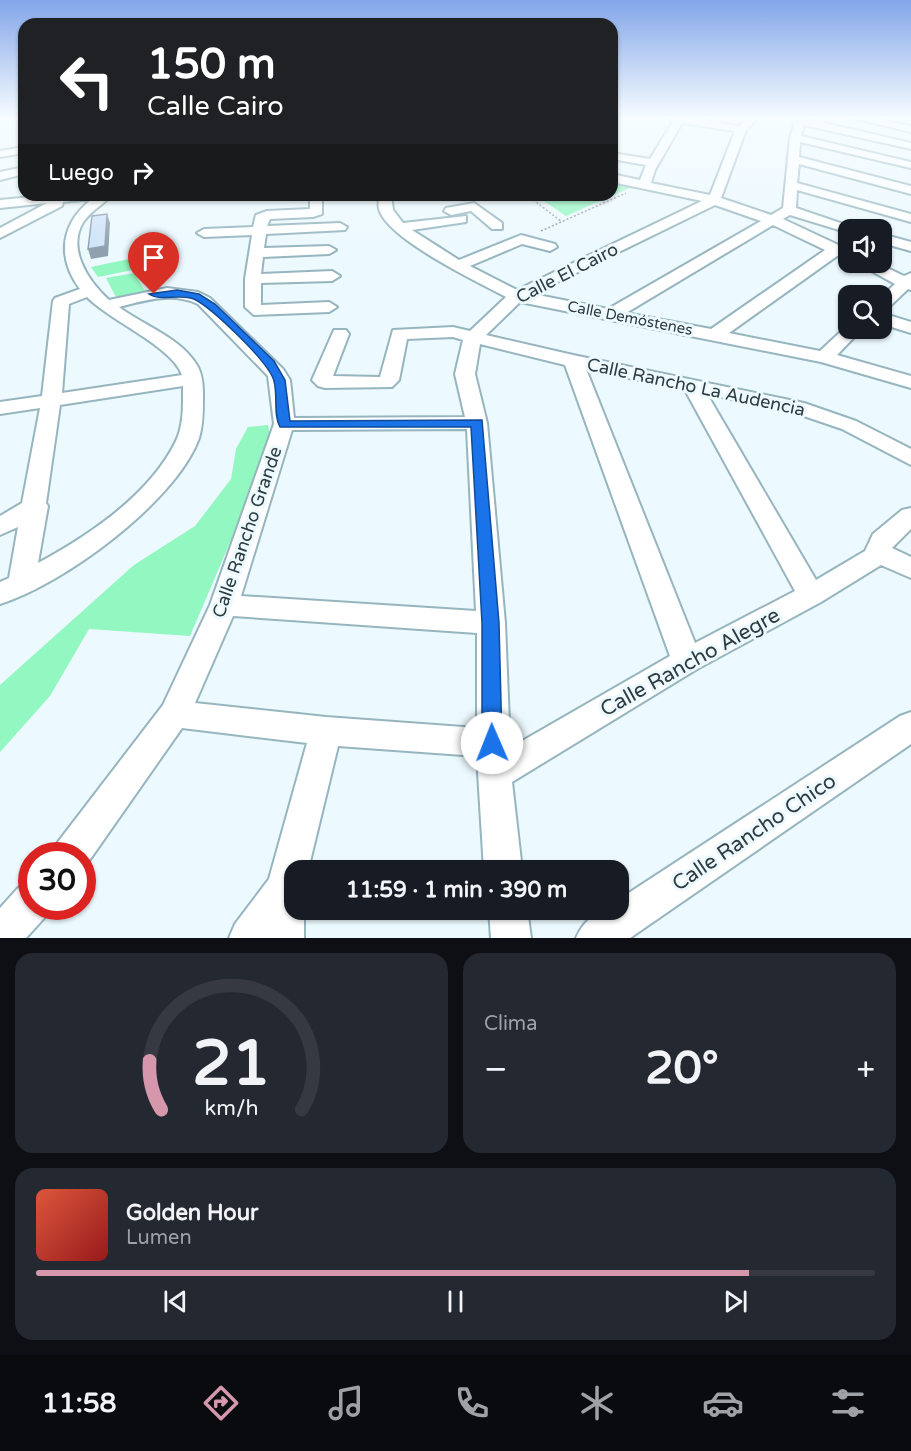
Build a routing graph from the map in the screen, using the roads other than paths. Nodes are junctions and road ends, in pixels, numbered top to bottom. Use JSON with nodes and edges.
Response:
{"nodes":[{"id":1,"x":643,"y":162,"type":"edge"},
{"id":2,"x":651,"y":162,"type":"edge"},
{"id":3,"x":729,"y":162,"type":"edge"},
{"id":4,"x":793,"y":162,"type":"edge"},
{"id":5,"x":804,"y":162,"type":"edge"},
{"id":6,"x":655,"y":164,"type":"junction"},
{"id":7,"x":18,"y":172,"type":"edge"},
{"id":8,"x":0,"y":176,"type":"edge"},
{"id":9,"x":618,"y":179,"type":"edge"},
{"id":10,"x":645,"y":184,"type":"junction"},
{"id":11,"x":791,"y":185,"type":"junction"},
{"id":12,"x":911,"y":190,"type":"edge"},
{"id":13,"x":714,"y":200,"type":"junction"},
{"id":14,"x":37,"y":201,"type":"edge"},
{"id":15,"x":77,"y":201,"type":"edge"},
{"id":16,"x":84,"y":201,"type":"edge"},
{"id":17,"x":316,"y":201,"type":"edge"},
{"id":18,"x":385,"y":201,"type":"edge"},
{"id":19,"x":0,"y":204,"type":"edge"},
{"id":20,"x":789,"y":210,"type":"junction"},
{"id":21,"x":911,"y":218,"type":"edge"},
{"id":22,"x":460,"y":219,"type":"junction"},
{"id":23,"x":773,"y":220,"type":"junction"},
{"id":24,"x":838,"y":225,"type":"edge"},
{"id":25,"x":340,"y":227,"type":"dead end"},
{"id":26,"x":399,"y":228,"type":"junction"},
{"id":27,"x":258,"y":230,"type":"junction"},
{"id":28,"x":204,"y":232,"type":"dead end"},
{"id":29,"x":0,"y":234,"type":"edge"},
{"id":30,"x":892,"y":241,"type":"edge"},
{"id":31,"x":550,"y":247,"type":"dead end"},
{"id":32,"x":911,"y":247,"type":"edge"},
{"id":33,"x":329,"y":250,"type":"dead end"},
{"id":34,"x":838,"y":251,"type":"edge"},
{"id":35,"x":256,"y":253,"type":"junction"},
{"id":36,"x":838,"y":256,"type":"edge"},
{"id":37,"x":458,"y":266,"type":"junction"},
{"id":38,"x":888,"y":273,"type":"edge"},
{"id":39,"x":332,"y":276,"type":"dead end"},
{"id":40,"x":253,"y":279,"type":"junction"},
{"id":41,"x":909,"y":282,"type":"edge"},
{"id":42,"x":517,"y":296,"type":"junction"},
{"id":43,"x":892,"y":296,"type":"edge"},
{"id":44,"x":96,"y":299,"type":"junction"},
{"id":45,"x":329,"y":307,"type":"dead end"},
{"id":46,"x":610,"y":315,"type":"junction"},
{"id":47,"x":892,"y":321,"type":"edge"},
{"id":48,"x":911,"y":328,"type":"edge"},
{"id":49,"x":340,"y":334,"type":"dead end"},
{"id":50,"x":714,"y":335,"type":"junction"},
{"id":51,"x":473,"y":337,"type":"junction"},
{"id":52,"x":843,"y":339,"type":"edge"},
{"id":53,"x":824,"y":357,"type":"junction"},
{"id":54,"x":573,"y":361,"type":"junction"},
{"id":55,"x":193,"y":379,"type":"junction"},
{"id":56,"x":911,"y":382,"type":"edge"},
{"id":57,"x":693,"y":387,"type":"junction"},
{"id":58,"x":51,"y":400,"type":"junction"},
{"id":59,"x":0,"y":408,"type":"edge"},
{"id":60,"x":477,"y":423,"type":"junction"},
{"id":61,"x":284,"y":424,"type":"junction"},
{"id":62,"x":911,"y":458,"type":"edge"},
{"id":63,"x":36,"y":506,"type":"junction"},
{"id":64,"x":911,"y":516,"type":"edge"},
{"id":65,"x":0,"y":527,"type":"edge"},
{"id":66,"x":892,"y":560,"type":"edge"},
{"id":67,"x":21,"y":585,"type":"junction"},
{"id":68,"x":0,"y":594,"type":"edge"},
{"id":69,"x":811,"y":595,"type":"junction"},
{"id":70,"x":224,"y":605,"type":"junction"},
{"id":71,"x":491,"y":623,"type":"junction"},
{"id":72,"x":687,"y":661,"type":"junction"},
{"id":73,"x":174,"y":714,"type":"junction"},
{"id":74,"x":911,"y":726,"type":"edge"},
{"id":75,"x":326,"y":731,"type":"junction"},
{"id":76,"x":492,"y":743,"type":"junction"},
{"id":77,"x":494,"y":775,"type":"junction"},
{"id":78,"x":80,"y":842,"type":"edge"},
{"id":79,"x":293,"y":860,"type":"edge"},
{"id":80,"x":503,"y":860,"type":"edge"},
{"id":81,"x":284,"y":890,"type":"edge"},
{"id":82,"x":18,"y":918,"type":"edge"},
{"id":83,"x":284,"y":920,"type":"edge"},
{"id":84,"x":508,"y":920,"type":"edge"},
{"id":85,"x":0,"y":937,"type":"edge"},
{"id":86,"x":249,"y":938,"type":"edge"},
{"id":87,"x":284,"y":938,"type":"edge"},
{"id":88,"x":510,"y":938,"type":"edge"},
{"id":89,"x":596,"y":938,"type":"edge"}],
"edges":[{"from":1,"to":6,"type":"street"},
{"from":2,"to":6,"type":"street"},
{"from":3,"to":13,"type":"street"},
{"from":4,"to":11,"type":"street"},
{"from":5,"to":12,"type":"street"},
{"from":6,"to":10,"type":"street"},
{"from":7,"to":8,"type":"street"},
{"from":9,"to":10,"type":"street"},
{"from":10,"to":13,"type":"street"},
{"from":11,"to":20,"type":"street"},
{"from":11,"to":21,"type":"street"},
{"from":13,"to":23,"type":"street"},
{"from":13,"to":42,"type":"street","name":"Calle El Cairo"},
{"from":14,"to":19,"type":"street"},
{"from":15,"to":29,"type":"street"},
{"from":16,"to":44,"type":"street"},
{"from":17,"to":27,"type":"street"},
{"from":18,"to":26,"type":"street","name":"Calle Demóstenes"},
{"from":20,"to":23,"type":"street"},
{"from":20,"to":24,"type":"street"},
{"from":22,"to":22,"type":"street"},
{"from":22,"to":26,"type":"street"},
{"from":23,"to":34,"type":"street"},
{"from":23,"to":46,"type":"street"},
{"from":25,"to":27,"type":"street"},
{"from":26,"to":37,"type":"street","name":"Calle Demóstenes"},
{"from":27,"to":28,"type":"street"},
{"from":27,"to":35,"type":"street"},
{"from":30,"to":32,"type":"street"},
{"from":31,"to":37,"type":"street"},
{"from":33,"to":35,"type":"street"},
{"from":35,"to":40,"type":"street"},
{"from":36,"to":50,"type":"street"},
{"from":37,"to":42,"type":"street","name":"Calle Demóstenes"},
{"from":38,"to":41,"type":"street"},
{"from":39,"to":40,"type":"street"},
{"from":40,"to":45,"type":"street"},
{"from":41,"to":43,"type":"street"},
{"from":42,"to":46,"type":"street","name":"Calle Demóstenes"},
{"from":42,"to":51,"type":"street","name":"Calle El Cairo"},
{"from":44,"to":55,"type":"street"},
{"from":44,"to":58,"type":"street","name":"Calle Rancho Grande"},
{"from":44,"to":61,"type":"street","name":"Calle Rancho Grande"},
{"from":46,"to":50,"type":"street","name":"Calle Demóstenes"},
{"from":47,"to":48,"type":"street"},
{"from":49,"to":51,"type":"street","name":"Calle Rancho La Audencia"},
{"from":50,"to":53,"type":"street","name":"Calle Demóstenes"},
{"from":51,"to":54,"type":"street","name":"Calle Rancho La Audencia"},
{"from":51,"to":60,"type":"street"},
{"from":52,"to":53,"type":"street"},
{"from":53,"to":56,"type":"street","name":"Calle Demóstenes"},
{"from":54,"to":57,"type":"street","name":"Calle Rancho La Audencia"},
{"from":54,"to":72,"type":"street"},
{"from":55,"to":58,"type":"street"},
{"from":55,"to":67,"type":"street"},
{"from":57,"to":62,"type":"street","name":"Calle Rancho La Audencia"},
{"from":57,"to":69,"type":"street"},
{"from":58,"to":59,"type":"street"},
{"from":58,"to":63,"type":"street"},
{"from":60,"to":61,"type":"street"},
{"from":60,"to":71,"type":"street"},
{"from":61,"to":70,"type":"street","name":"Calle Rancho Grande"},
{"from":63,"to":65,"type":"street"},
{"from":63,"to":67,"type":"street"},
{"from":64,"to":66,"type":"street"},
{"from":66,"to":69,"type":"street","name":"Calle Rancho Alegre"},
{"from":67,"to":68,"type":"street"},
{"from":69,"to":72,"type":"street","name":"Calle Rancho Alegre"},
{"from":70,"to":71,"type":"street"},
{"from":70,"to":73,"type":"street","name":"Calle Rancho Grande"},
{"from":71,"to":76,"type":"street"},
{"from":72,"to":77,"type":"street","name":"Calle Rancho Alegre"},
{"from":73,"to":75,"type":"street"},
{"from":73,"to":78,"type":"street","name":"Calle Rancho Grande"},
{"from":74,"to":89,"type":"street","name":"Calle Rancho Chico"},
{"from":75,"to":76,"type":"street"},
{"from":75,"to":79,"type":"street"},
{"from":76,"to":77,"type":"street"},
{"from":77,"to":80,"type":"street"},
{"from":81,"to":86,"type":"street"},
{"from":82,"to":85,"type":"street"},
{"from":83,"to":87,"type":"street"},
{"from":84,"to":88,"type":"street"}]}
